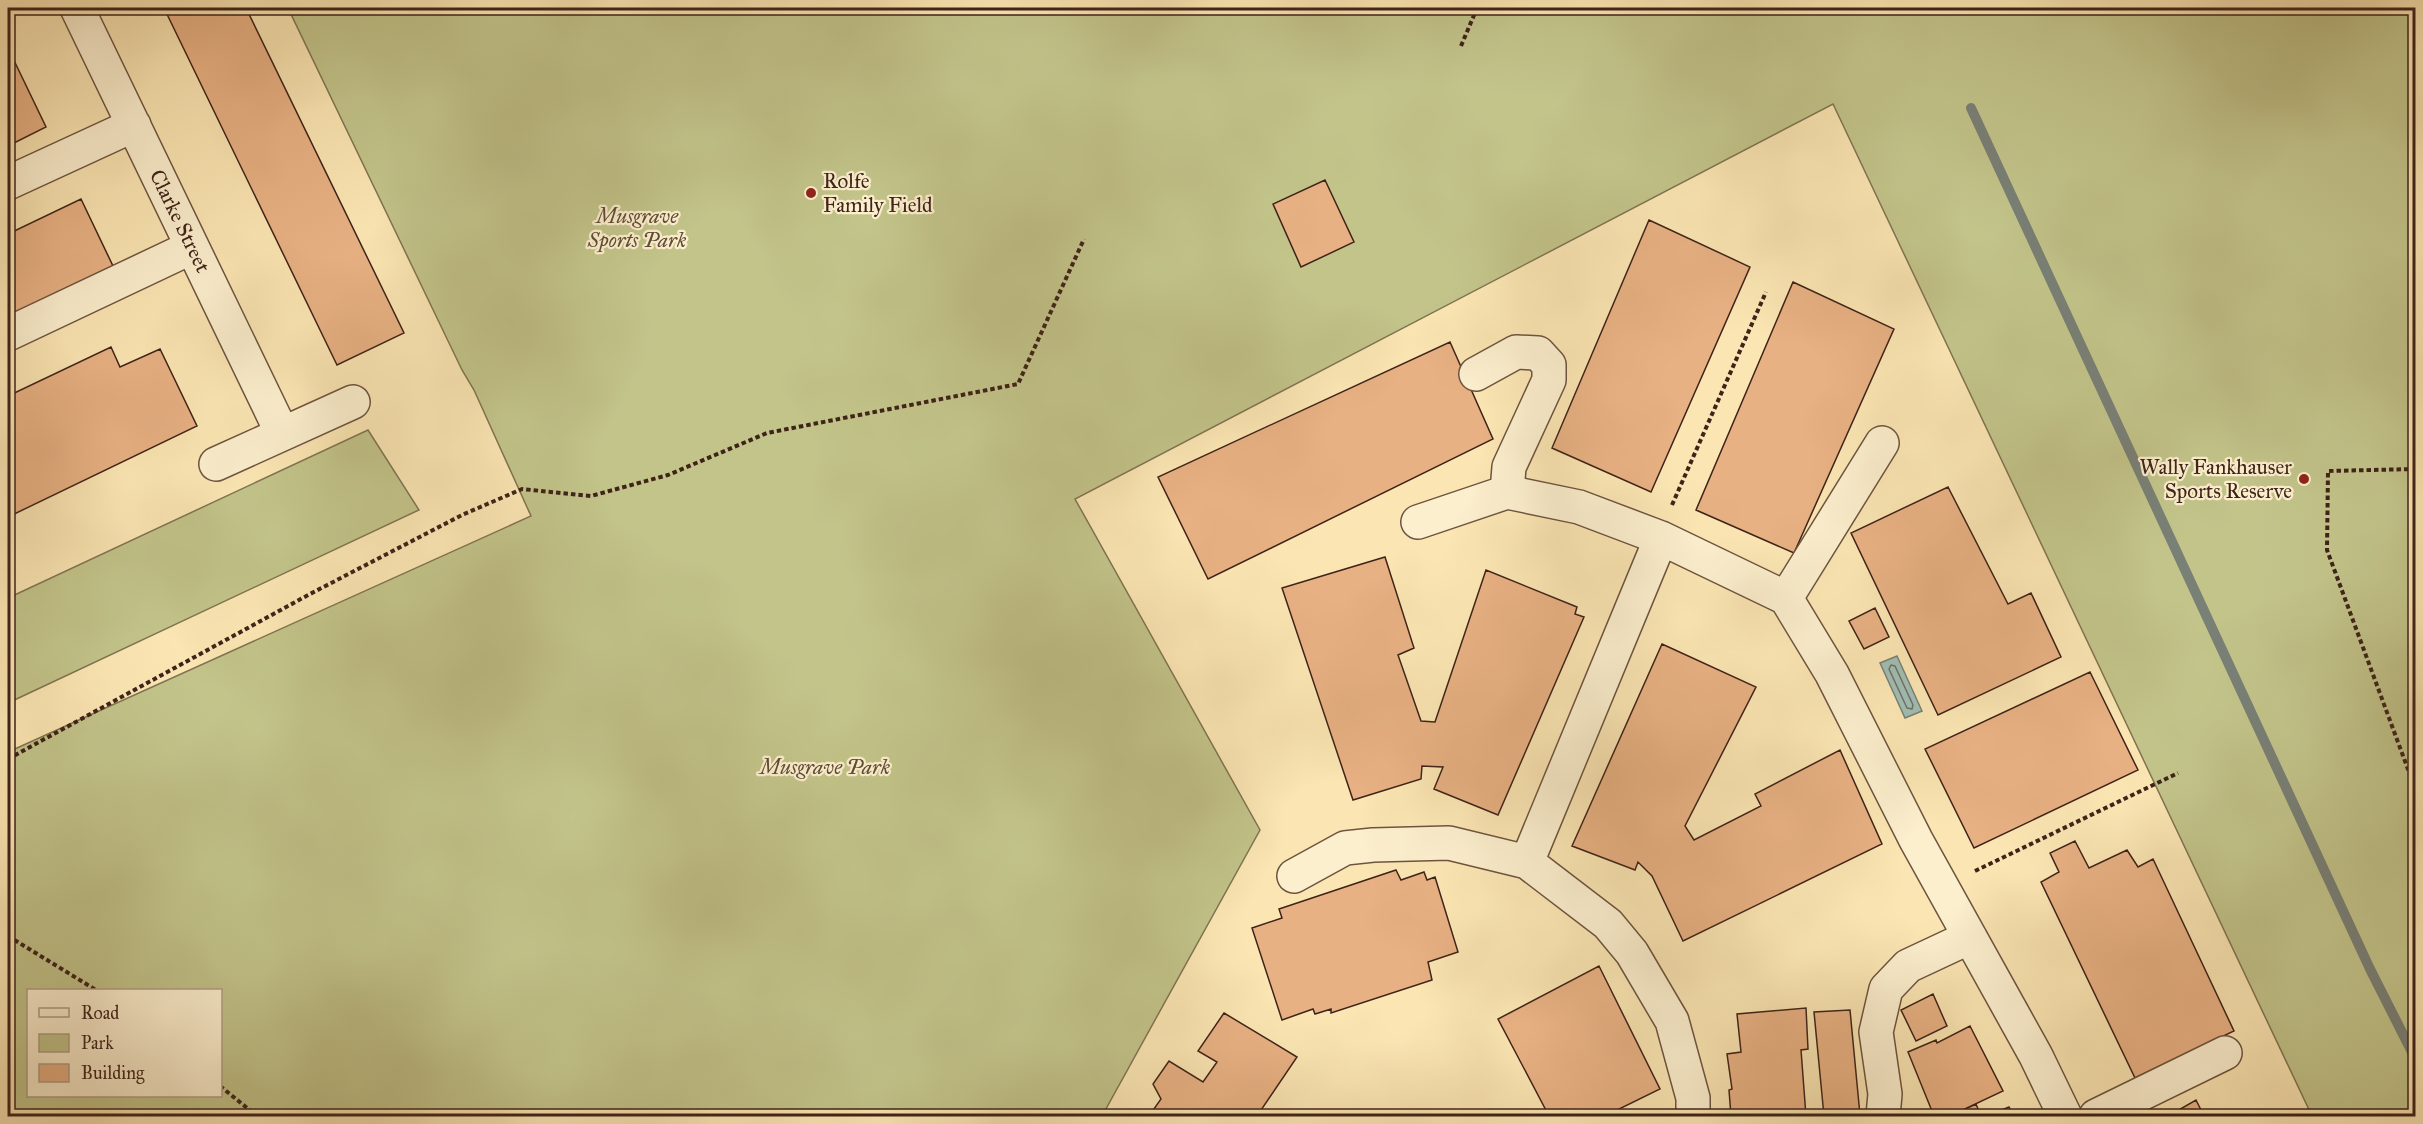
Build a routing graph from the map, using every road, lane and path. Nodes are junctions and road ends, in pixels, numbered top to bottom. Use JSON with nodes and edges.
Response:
{"nodes":[{"id":1,"x":77,"y":8,"type":"edge"},
{"id":2,"x":1477,"y":8,"type":"edge"},
{"id":3,"x":1461,"y":46,"type":"dead end"},
{"id":4,"x":134,"y":125,"type":"junction"},
{"id":5,"x":8,"y":183,"type":"edge"},
{"id":6,"x":1084,"y":239,"type":"dead end"},
{"id":7,"x":192,"y":247,"type":"junction"},
{"id":8,"x":1766,"y":292,"type":"dead end"},
{"id":9,"x":8,"y":334,"type":"edge"},
{"id":10,"x":1476,"y":374,"type":"dead end"},
{"id":11,"x":353,"y":402,"type":"dead end"},
{"id":12,"x":282,"y":434,"type":"junction"},
{"id":13,"x":1882,"y":442,"type":"dead end"},
{"id":14,"x":216,"y":464,"type":"dead end"},
{"id":15,"x":2415,"y":469,"type":"edge"},
{"id":16,"x":1507,"y":492,"type":"junction"},
{"id":17,"x":1418,"y":522,"type":"dead end"},
{"id":18,"x":1665,"y":526,"type":"junction"},
{"id":19,"x":1786,"y":598,"type":"junction"},
{"id":20,"x":8,"y":759,"type":"edge"},
{"id":21,"x":2178,"y":773,"type":"dead end"},
{"id":22,"x":2415,"y":791,"type":"edge"},
{"id":23,"x":1527,"y":862,"type":"junction"},
{"id":24,"x":1294,"y":876,"type":"dead end"},
{"id":25,"x":1943,"y":889,"type":"junction"},
{"id":26,"x":8,"y":936,"type":"edge"},
{"id":27,"x":1970,"y":937,"type":"junction"},
{"id":28,"x":94,"y":989,"type":"edge"},
{"id":29,"x":2225,"y":1053,"type":"dead end"},
{"id":30,"x":222,"y":1088,"type":"edge"},
{"id":31,"x":257,"y":1116,"type":"edge"},
{"id":32,"x":1693,"y":1116,"type":"edge"},
{"id":33,"x":1883,"y":1116,"type":"edge"},
{"id":34,"x":2065,"y":1116,"type":"edge"},
{"id":35,"x":2096,"y":1116,"type":"edge"}],
"edges":[{"from":1,"to":4,"type":"street","name":"Clarke Street"},
{"from":2,"to":3,"type":"path"},
{"from":4,"to":5,"type":"street"},
{"from":4,"to":7,"type":"street","name":"Clarke Street"},
{"from":6,"to":20,"type":"path"},
{"from":7,"to":9,"type":"street"},
{"from":7,"to":12,"type":"street","name":"Clarke Street"},
{"from":8,"to":18,"type":"path"},
{"from":10,"to":16,"type":"street"},
{"from":11,"to":12,"type":"street"},
{"from":12,"to":14,"type":"street"},
{"from":13,"to":19,"type":"street"},
{"from":15,"to":22,"type":"path"},
{"from":16,"to":17,"type":"street"},
{"from":16,"to":18,"type":"street"},
{"from":18,"to":19,"type":"street"},
{"from":18,"to":23,"type":"street"},
{"from":19,"to":25,"type":"street"},
{"from":21,"to":25,"type":"path"},
{"from":23,"to":24,"type":"street"},
{"from":23,"to":32,"type":"street"},
{"from":25,"to":27,"type":"street"},
{"from":26,"to":28,"type":"path"},
{"from":27,"to":33,"type":"street"},
{"from":27,"to":34,"type":"street"},
{"from":29,"to":35,"type":"street"},
{"from":30,"to":31,"type":"path"}]}
